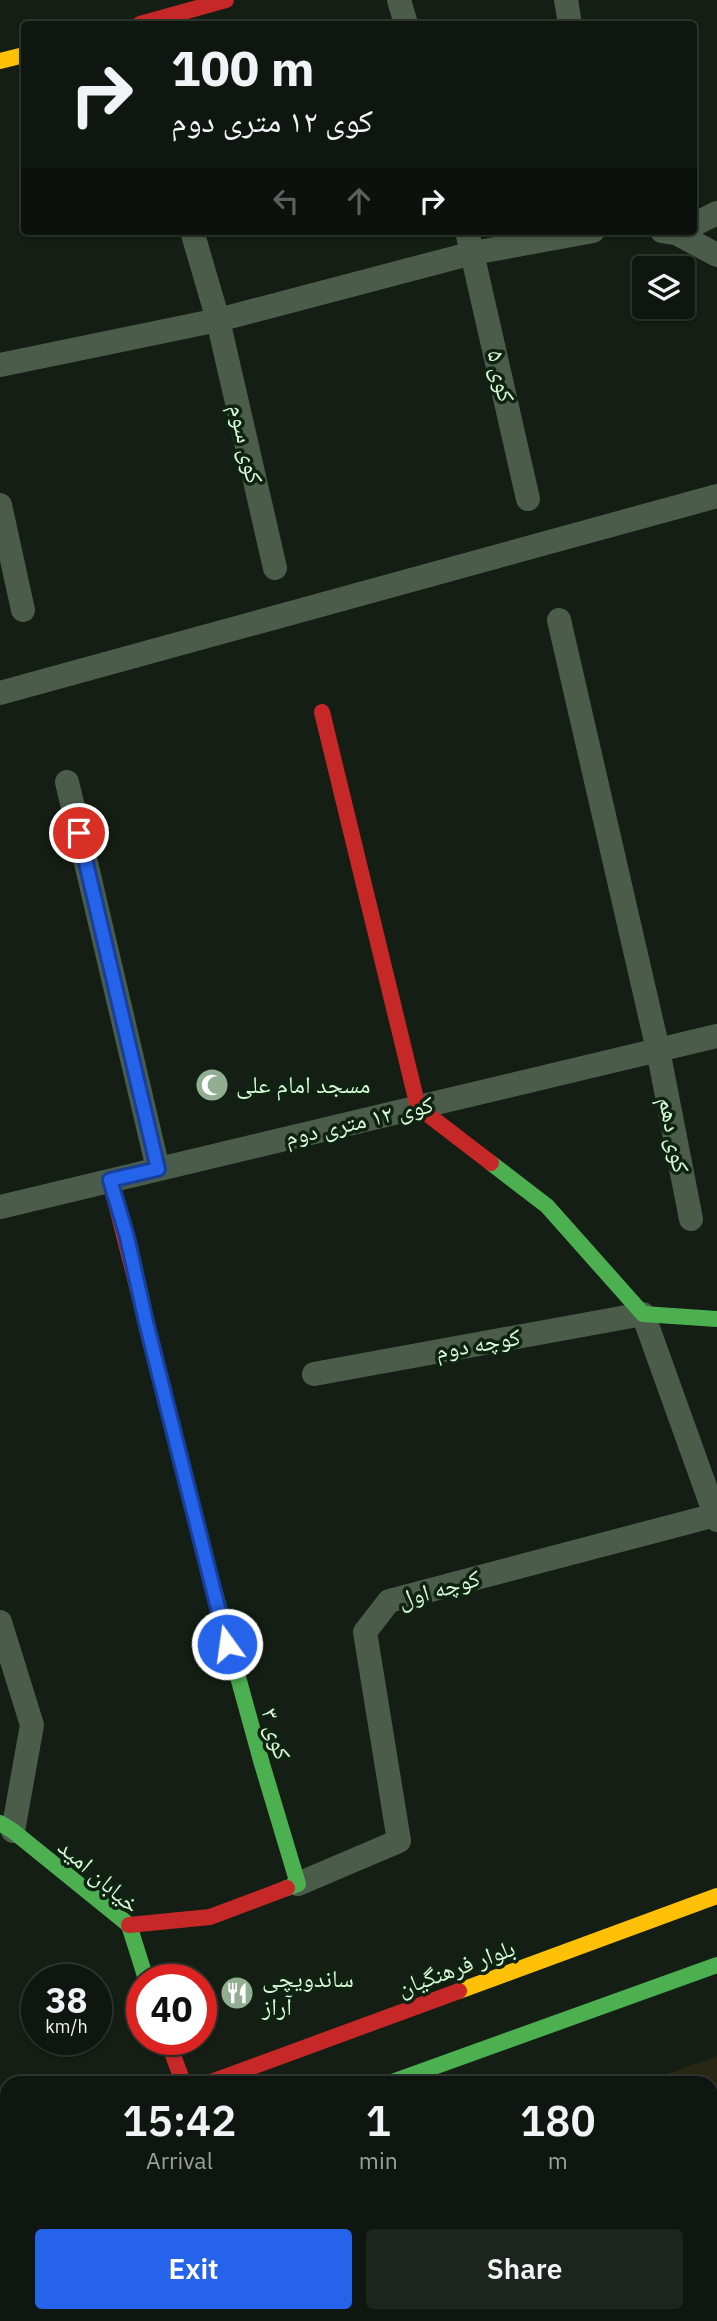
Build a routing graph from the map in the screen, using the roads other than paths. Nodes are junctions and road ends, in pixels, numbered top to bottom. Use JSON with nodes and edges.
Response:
{"nodes":[{"id":1,"x":226,"y":0,"type":"edge"},
{"id":2,"x":399,"y":0,"type":"edge"},
{"id":3,"x":566,"y":0,"type":"edge"},
{"id":4,"x":151,"y":21,"type":"edge"},
{"id":5,"x":405,"y":21,"type":"edge"},
{"id":6,"x":570,"y":21,"type":"edge"},
{"id":7,"x":21,"y":56,"type":"edge"},
{"id":8,"x":0,"y":61,"type":"edge"},
{"id":9,"x":717,"y":213,"type":"edge"},
{"id":10,"x":697,"y":222,"type":"edge"},
{"id":11,"x":193,"y":235,"type":"edge"},
{"id":12,"x":548,"y":235,"type":"edge"},
{"id":13,"x":686,"y":235,"type":"edge"},
{"id":14,"x":470,"y":242,"type":"edge"},
{"id":15,"x":717,"y":255,"type":"edge"},
{"id":16,"x":218,"y":320,"type":"junction"},
{"id":17,"x":0,"y":365,"type":"edge"},
{"id":18,"x":717,"y":495,"type":"edge"},
{"id":19,"x":528,"y":499,"type":"dead end"},
{"id":20,"x":0,"y":505,"type":"edge"},
{"id":21,"x":275,"y":568,"type":"dead end"},
{"id":22,"x":23,"y":610,"type":"dead end"},
{"id":23,"x":559,"y":620,"type":"dead end"},
{"id":24,"x":0,"y":693,"type":"edge"},
{"id":25,"x":322,"y":712,"type":"dead end"},
{"id":26,"x":67,"y":782,"type":"dead end"},
{"id":27,"x":717,"y":1036,"type":"edge"},
{"id":28,"x":658,"y":1050,"type":"junction"},
{"id":29,"x":418,"y":1107,"type":"junction"},
{"id":30,"x":158,"y":1169,"type":"junction"},
{"id":31,"x":110,"y":1180,"type":"junction"},
{"id":32,"x":0,"y":1207,"type":"edge"},
{"id":33,"x":691,"y":1219,"type":"dead end"},
{"id":34,"x":643,"y":1314,"type":"junction"},
{"id":35,"x":717,"y":1318,"type":"edge"},
{"id":36,"x":314,"y":1374,"type":"dead end"},
{"id":37,"x":716,"y":1517,"type":"edge"},
{"id":38,"x":0,"y":1622,"type":"edge"},
{"id":39,"x":7,"y":1827,"type":"edge"},
{"id":40,"x":298,"y":1884,"type":"junction"},
{"id":41,"x":717,"y":1896,"type":"edge"},
{"id":42,"x":128,"y":1925,"type":"junction"},
{"id":43,"x":141,"y":1964,"type":"edge"},
{"id":44,"x":717,"y":1965,"type":"edge"},
{"id":45,"x":173,"y":2055,"type":"edge"},
{"id":46,"x":181,"y":2076,"type":"edge"},
{"id":47,"x":227,"y":2076,"type":"edge"},
{"id":48,"x":408,"y":2076,"type":"edge"}],
"edges":[{"from":1,"to":4,"type":"street"},
{"from":2,"to":5,"type":"street"},
{"from":3,"to":6,"type":"street"},
{"from":7,"to":8,"type":"street"},
{"from":9,"to":10,"type":"street"},
{"from":11,"to":16,"type":"street","name":"کوی سوم"},
{"from":12,"to":14,"type":"street"},
{"from":13,"to":15,"type":"street"},
{"from":14,"to":16,"type":"street"},
{"from":14,"to":19,"type":"street","name":"کوی ۵"},
{"from":16,"to":17,"type":"street"},
{"from":16,"to":21,"type":"street","name":"کوی سوم"},
{"from":18,"to":24,"type":"street"},
{"from":20,"to":22,"type":"street"},
{"from":23,"to":28,"type":"street","name":"کوی دهم"},
{"from":25,"to":29,"type":"street"},
{"from":26,"to":30,"type":"street"},
{"from":27,"to":28,"type":"street","name":"کوی ۱۲ متری دوم"},
{"from":28,"to":29,"type":"street","name":"کوی ۱۲ متری دوم"},
{"from":28,"to":33,"type":"street","name":"کوی دهم"},
{"from":29,"to":30,"type":"street","name":"کوی ۱۲ متری دوم"},
{"from":29,"to":34,"type":"street"},
{"from":30,"to":31,"type":"street","name":"کوی ۱۲ متری دوم"},
{"from":31,"to":32,"type":"street","name":"کوی ۱۲ متری دوم"},
{"from":31,"to":40,"type":"street","name":"کوی ۳"},
{"from":34,"to":35,"type":"street"},
{"from":34,"to":36,"type":"street","name":"کوچه دوم"},
{"from":34,"to":37,"type":"street"},
{"from":37,"to":40,"type":"street","name":"کوچه اول"},
{"from":38,"to":39,"type":"street"},
{"from":39,"to":42,"type":"street","name":"خیابان امید"},
{"from":40,"to":42,"type":"street"},
{"from":41,"to":47,"type":"street","name":"بلوار فرهنگیان"},
{"from":42,"to":43,"type":"street","name":"خیابان امید"},
{"from":44,"to":48,"type":"street"},
{"from":45,"to":46,"type":"street"}]}
